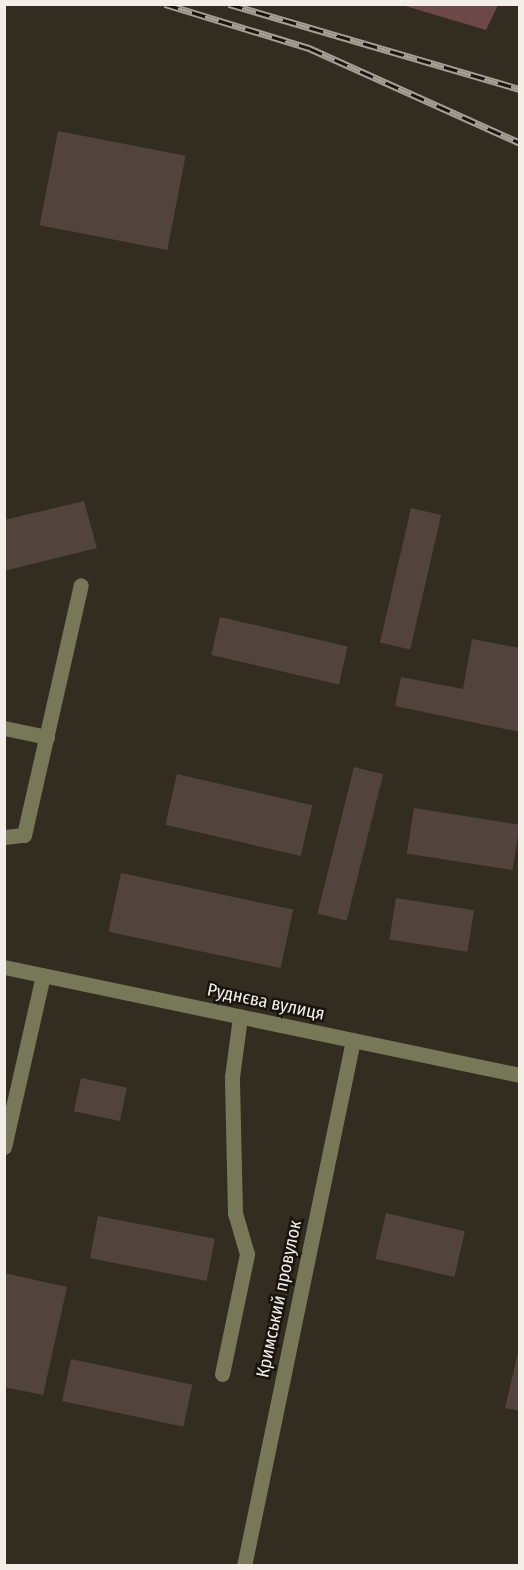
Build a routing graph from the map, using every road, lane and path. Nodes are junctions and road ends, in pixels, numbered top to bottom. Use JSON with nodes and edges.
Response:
{"nodes":[{"id":1,"x":81,"y":585,"type":"dead end"},
{"id":2,"x":4,"y":728,"type":"edge"},
{"id":3,"x":47,"y":737,"type":"junction"},
{"id":4,"x":4,"y":837,"type":"edge"},
{"id":5,"x":4,"y":967,"type":"edge"},
{"id":6,"x":43,"y":975,"type":"junction"},
{"id":7,"x":240,"y":1017,"type":"junction"},
{"id":8,"x":353,"y":1040,"type":"junction"},
{"id":9,"x":519,"y":1075,"type":"edge"},
{"id":10,"x":4,"y":1147,"type":"edge"},
{"id":11,"x":222,"y":1374,"type":"dead end"},
{"id":12,"x":244,"y":1566,"type":"edge"}],
"edges":[{"from":1,"to":3,"type":"street"},
{"from":2,"to":3,"type":"street"},
{"from":3,"to":4,"type":"street"},
{"from":5,"to":6,"type":"street","name":"Руднєва вулиця"},
{"from":6,"to":7,"type":"street","name":"Руднєва вулиця"},
{"from":6,"to":10,"type":"street"},
{"from":7,"to":8,"type":"street","name":"Руднєва вулиця"},
{"from":7,"to":11,"type":"street"},
{"from":8,"to":9,"type":"street","name":"Руднєва вулиця"},
{"from":8,"to":12,"type":"street","name":"Кримський провулок"}]}
